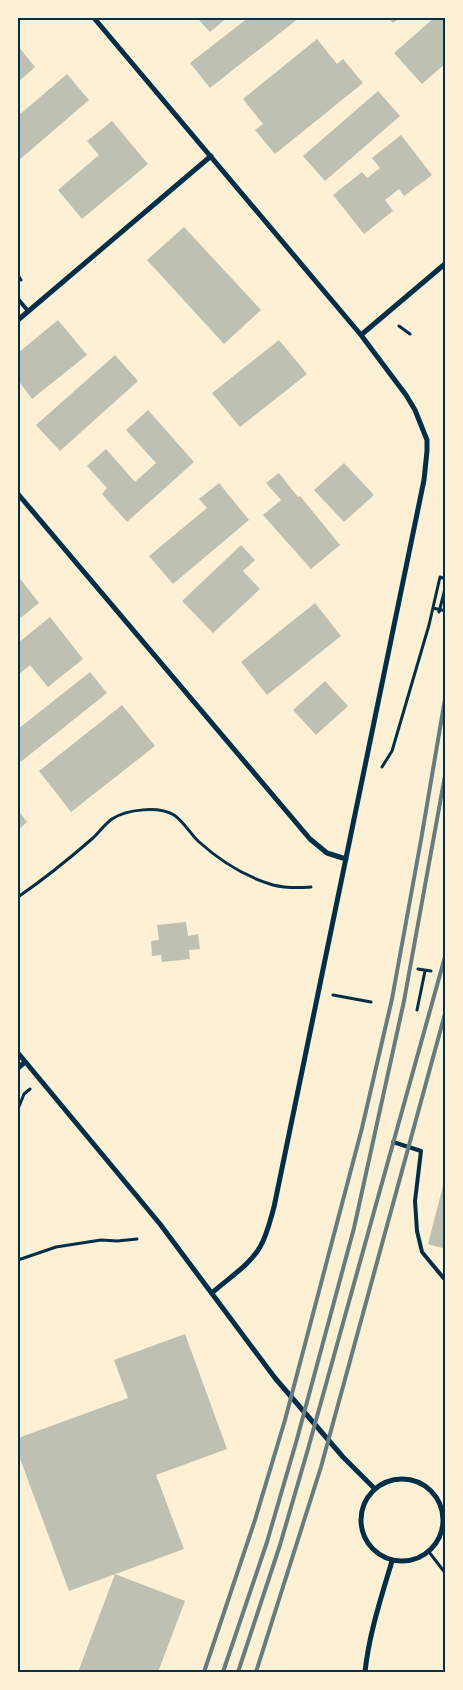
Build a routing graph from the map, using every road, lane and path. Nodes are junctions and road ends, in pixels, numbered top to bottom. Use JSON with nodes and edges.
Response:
{"nodes":[{"id":1,"x":94,"y":18,"type":"edge"},
{"id":2,"x":211,"y":156,"type":"junction"},
{"id":3,"x":446,"y":263,"type":"edge"},
{"id":4,"x":18,"y":276,"type":"edge"},
{"id":5,"x":21,"y":280,"type":"dead end"},
{"id":6,"x":18,"y":299,"type":"edge"},
{"id":7,"x":28,"y":312,"type":"junction"},
{"id":8,"x":18,"y":320,"type":"edge"},
{"id":9,"x":399,"y":326,"type":"dead end"},
{"id":10,"x":410,"y":334,"type":"dead end"},
{"id":11,"x":361,"y":335,"type":"junction"},
{"id":12,"x":18,"y":494,"type":"edge"},
{"id":13,"x":446,"y":579,"type":"edge"},
{"id":14,"x":446,"y":585,"type":"edge"},
{"id":15,"x":432,"y":608,"type":"junction"},
{"id":16,"x":446,"y":611,"type":"edge"},
{"id":17,"x":439,"y":612,"type":"dead end"},
{"id":18,"x":382,"y":767,"type":"dead end"},
{"id":19,"x":346,"y":859,"type":"junction"},
{"id":20,"x":311,"y":887,"type":"dead end"},
{"id":21,"x":18,"y":897,"type":"edge"},
{"id":22,"x":418,"y":969,"type":"dead end"},
{"id":23,"x":425,"y":971,"type":"junction"},
{"id":24,"x":431,"y":971,"type":"dead end"},
{"id":25,"x":332,"y":995,"type":"dead end"},
{"id":26,"x":371,"y":1002,"type":"dead end"},
{"id":27,"x":417,"y":1010,"type":"dead end"},
{"id":28,"x":18,"y":1053,"type":"edge"},
{"id":29,"x":25,"y":1062,"type":"junction"},
{"id":30,"x":18,"y":1068,"type":"edge"},
{"id":31,"x":40,"y":1080,"type":"junction"},
{"id":32,"x":18,"y":1108,"type":"edge"},
{"id":33,"x":393,"y":1142,"type":"dead end"},
{"id":34,"x":136,"y":1239,"type":"dead end"},
{"id":35,"x":18,"y":1260,"type":"edge"},
{"id":36,"x":446,"y":1280,"type":"edge"},
{"id":37,"x":212,"y":1293,"type":"junction"},
{"id":38,"x":375,"y":1489,"type":"junction"},
{"id":39,"x":428,"y":1552,"type":"junction"},
{"id":40,"x":392,"y":1561,"type":"junction"},
{"id":41,"x":446,"y":1574,"type":"edge"},
{"id":42,"x":365,"y":1672,"type":"edge"}],
"edges":[{"from":1,"to":2,"type":"street"},
{"from":2,"to":7,"type":"street"},
{"from":2,"to":11,"type":"street"},
{"from":3,"to":11,"type":"street"},
{"from":4,"to":5,"type":"path"},
{"from":6,"to":7,"type":"lane"},
{"from":7,"to":8,"type":"street"},
{"from":9,"to":10,"type":"path"},
{"from":11,"to":19,"type":"street"},
{"from":12,"to":19,"type":"street"},
{"from":13,"to":15,"type":"path"},
{"from":14,"to":17,"type":"path"},
{"from":15,"to":16,"type":"path"},
{"from":15,"to":18,"type":"path"},
{"from":19,"to":37,"type":"street"},
{"from":20,"to":21,"type":"path"},
{"from":22,"to":23,"type":"path"},
{"from":23,"to":24,"type":"path"},
{"from":23,"to":27,"type":"path"},
{"from":25,"to":26,"type":"path"},
{"from":28,"to":29,"type":"street"},
{"from":29,"to":30,"type":"street"},
{"from":29,"to":31,"type":"street"},
{"from":31,"to":32,"type":"path"},
{"from":31,"to":37,"type":"street"},
{"from":33,"to":36,"type":"lane"},
{"from":34,"to":35,"type":"path"},
{"from":37,"to":38,"type":"street"},
{"from":38,"to":39,"type":"street"},
{"from":38,"to":40,"type":"street"},
{"from":39,"to":40,"type":"street"},
{"from":39,"to":41,"type":"path"},
{"from":40,"to":42,"type":"street"}]}
